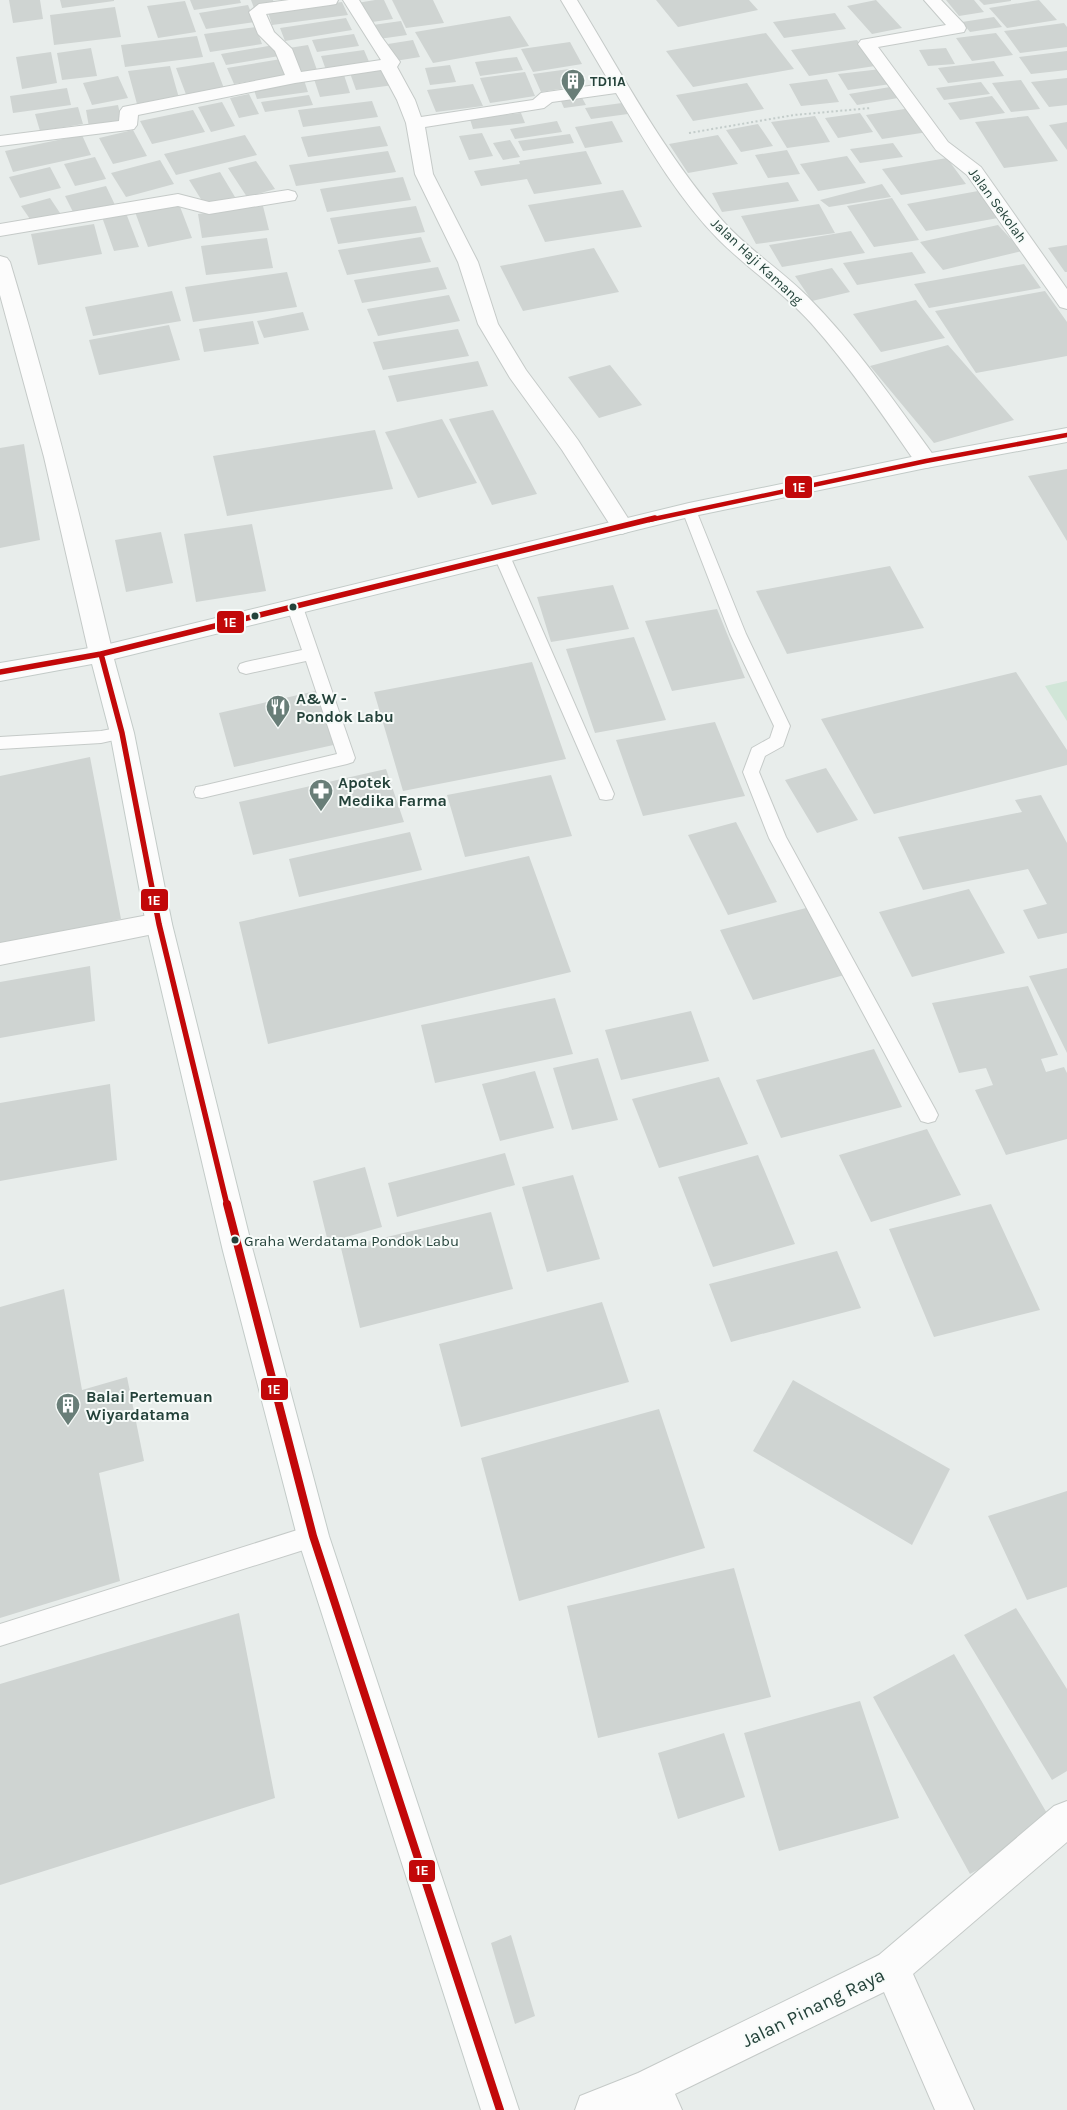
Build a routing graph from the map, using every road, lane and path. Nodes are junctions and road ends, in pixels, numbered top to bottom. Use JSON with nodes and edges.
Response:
{"nodes":[{"id":1,"x":330,"y":0,"type":"edge"},
{"id":2,"x":351,"y":0,"type":"edge"},
{"id":3,"x":569,"y":0,"type":"edge"},
{"id":4,"x":932,"y":0,"type":"edge"},
{"id":5,"x":387,"y":65,"type":"junction"},
{"id":6,"x":295,"y":78,"type":"junction"},
{"id":7,"x":622,"y":87,"type":"junction"},
{"id":8,"x":912,"y":104,"type":"junction"},
{"id":9,"x":415,"y":123,"type":"junction"},
{"id":10,"x":655,"y":139,"type":"junction"},
{"id":11,"x":0,"y":141,"type":"edge"},
{"id":12,"x":288,"y":196,"type":"dead end"},
{"id":13,"x":0,"y":230,"type":"edge"},
{"id":14,"x":0,"y":262,"type":"edge"},
{"id":15,"x":1067,"y":303,"type":"edge"},
{"id":16,"x":1067,"y":435,"type":"edge"},
{"id":17,"x":926,"y":461,"type":"junction"},
{"id":18,"x":689,"y":510,"type":"junction"},
{"id":19,"x":622,"y":526,"type":"junction"},
{"id":20,"x":502,"y":556,"type":"junction"},
{"id":21,"x":295,"y":607,"type":"junction"},
{"id":22,"x":101,"y":654,"type":"junction"},
{"id":23,"x":311,"y":654,"type":"junction"},
{"id":24,"x":38,"y":665,"type":"junction"},
{"id":25,"x":246,"y":668,"type":"dead end"},
{"id":26,"x":0,"y":672,"type":"edge"},
{"id":27,"x":114,"y":701,"type":"junction"},
{"id":28,"x":122,"y":733,"type":"junction"},
{"id":29,"x":0,"y":743,"type":"edge"},
{"id":30,"x":202,"y":792,"type":"dead end"},
{"id":31,"x":606,"y":794,"type":"dead end"},
{"id":32,"x":159,"y":924,"type":"junction"},
{"id":33,"x":0,"y":954,"type":"edge"},
{"id":34,"x":928,"y":1115,"type":"dead end"},
{"id":35,"x":313,"y":1536,"type":"junction"},
{"id":36,"x":0,"y":1635,"type":"edge"},
{"id":37,"x":1067,"y":1819,"type":"edge"},
{"id":38,"x":892,"y":1968,"type":"junction"},
{"id":39,"x":657,"y":2098,"type":"edge"},
{"id":40,"x":500,"y":2110,"type":"edge"},
{"id":41,"x":594,"y":2110,"type":"edge"},
{"id":42,"x":956,"y":2110,"type":"edge"}],
"edges":[{"from":1,"to":6,"type":"street"},
{"from":2,"to":5,"type":"street"},
{"from":3,"to":7,"type":"street","name":"Jalan Haji Kamang"},
{"from":4,"to":8,"type":"street","name":"Jalan Sekolah"},
{"from":5,"to":6,"type":"street"},
{"from":5,"to":9,"type":"street"},
{"from":6,"to":11,"type":"street"},
{"from":7,"to":9,"type":"street"},
{"from":7,"to":10,"type":"street","name":"Jalan Haji Kamang"},
{"from":8,"to":10,"type":"path"},
{"from":8,"to":15,"type":"street","name":"Jalan Sekolah"},
{"from":9,"to":19,"type":"street"},
{"from":10,"to":17,"type":"street","name":"Jalan Haji Kamang"},
{"from":12,"to":13,"type":"street"},
{"from":14,"to":22,"type":"street"},
{"from":16,"to":17,"type":"street"},
{"from":17,"to":18,"type":"street"},
{"from":18,"to":19,"type":"street"},
{"from":18,"to":34,"type":"lane"},
{"from":19,"to":20,"type":"street"},
{"from":20,"to":21,"type":"street"},
{"from":20,"to":31,"type":"lane"},
{"from":21,"to":22,"type":"street"},
{"from":21,"to":23,"type":"lane"},
{"from":22,"to":24,"type":"street"},
{"from":22,"to":27,"type":"street"},
{"from":23,"to":25,"type":"lane"},
{"from":23,"to":30,"type":"lane"},
{"from":24,"to":26,"type":"street"},
{"from":24,"to":27,"type":"street"},
{"from":27,"to":28,"type":"street"},
{"from":28,"to":29,"type":"lane"},
{"from":28,"to":32,"type":"street"},
{"from":32,"to":33,"type":"street"},
{"from":32,"to":35,"type":"street"},
{"from":35,"to":36,"type":"lane"},
{"from":35,"to":40,"type":"street"},
{"from":37,"to":38,"type":"street"},
{"from":38,"to":39,"type":"street","name":"Jalan Pinang Raya"},
{"from":38,"to":42,"type":"street","name":"Jalan Pinang Raya"},
{"from":39,"to":41,"type":"street","name":"Jalan Pinang Raya"}]}
